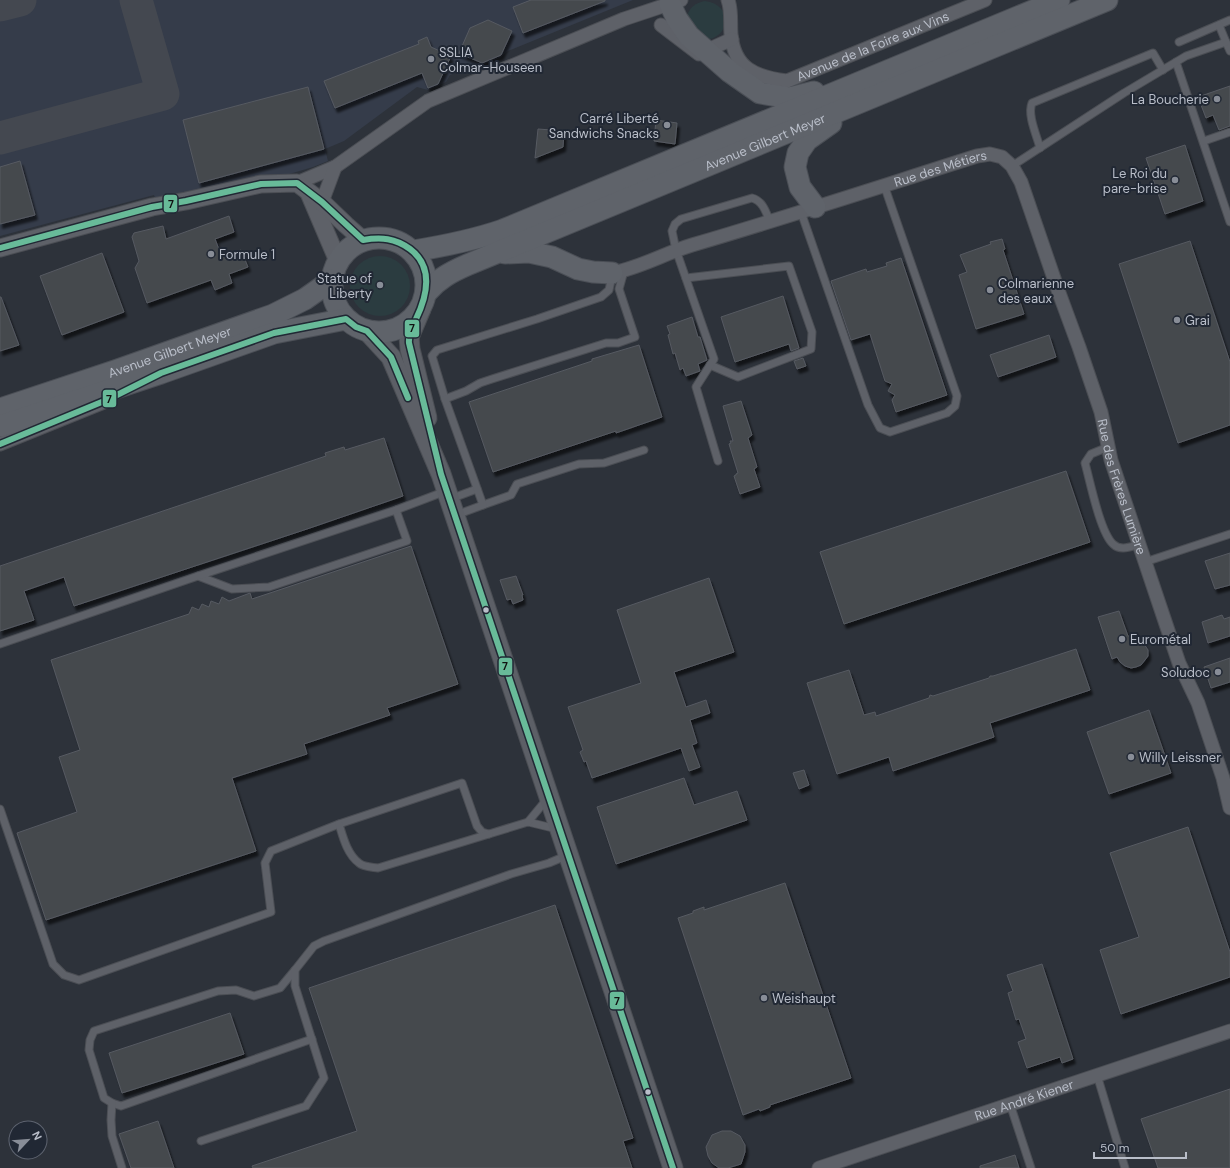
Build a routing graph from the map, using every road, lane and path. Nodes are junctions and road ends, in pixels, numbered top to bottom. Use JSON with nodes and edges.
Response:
{"nodes":[{"id":1,"x":728,"y":0,"type":"edge"},
{"id":2,"x":985,"y":0,"type":"edge"},
{"id":3,"x":1059,"y":0,"type":"edge"},
{"id":4,"x":1107,"y":0,"type":"edge"},
{"id":5,"x":674,"y":1,"type":"edge"},
{"id":6,"x":1230,"y":20,"type":"edge"},
{"id":7,"x":661,"y":25,"type":"dead end"},
{"id":8,"x":1219,"y":25,"type":"junction"},
{"id":9,"x":732,"y":40,"type":"junction"},
{"id":10,"x":1179,"y":42,"type":"dead end"},
{"id":11,"x":1226,"y":42,"type":"junction"},
{"id":12,"x":706,"y":51,"type":"junction"},
{"id":13,"x":1230,"y":51,"type":"edge"},
{"id":14,"x":1176,"y":62,"type":"junction"},
{"id":15,"x":1163,"y":70,"type":"junction"},
{"id":16,"x":869,"y":79,"type":"junction"},
{"id":17,"x":855,"y":104,"type":"junction"},
{"id":18,"x":1230,"y":132,"type":"edge"},
{"id":19,"x":1204,"y":141,"type":"dead end"},
{"id":20,"x":1040,"y":148,"type":"junction"},
{"id":21,"x":1012,"y":166,"type":"junction"},
{"id":22,"x":335,"y":167,"type":"junction"},
{"id":23,"x":884,"y":185,"type":"junction"},
{"id":24,"x":302,"y":187,"type":"junction"},
{"id":25,"x":322,"y":202,"type":"junction"},
{"id":26,"x":808,"y":210,"type":"junction"},
{"id":27,"x":770,"y":222,"type":"junction"},
{"id":28,"x":1230,"y":222,"type":"edge"},
{"id":29,"x":364,"y":240,"type":"junction"},
{"id":30,"x":0,"y":248,"type":"edge"},
{"id":31,"x":676,"y":250,"type":"junction"},
{"id":32,"x":413,"y":251,"type":"junction"},
{"id":33,"x":494,"y":253,"type":"junction"},
{"id":34,"x":335,"y":270,"type":"junction"},
{"id":35,"x":618,"y":272,"type":"junction"},
{"id":36,"x":686,"y":278,"type":"junction"},
{"id":37,"x":424,"y":300,"type":"junction"},
{"id":38,"x":346,"y":319,"type":"junction"},
{"id":39,"x":367,"y":331,"type":"junction"},
{"id":40,"x":710,"y":365,"type":"junction"},
{"id":41,"x":162,"y":372,"type":"junction"},
{"id":42,"x":445,"y":399,"type":"junction"},
{"id":43,"x":0,"y":409,"type":"edge"},
{"id":44,"x":0,"y":426,"type":"edge"},
{"id":45,"x":0,"y":444,"type":"edge"},
{"id":46,"x":1108,"y":446,"type":"junction"},
{"id":47,"x":644,"y":450,"type":"dead end"},
{"id":48,"x":718,"y":461,"type":"dead end"},
{"id":49,"x":477,"y":489,"type":"junction"},
{"id":50,"x":448,"y":495,"type":"junction"},
{"id":51,"x":483,"y":506,"type":"junction"},
{"id":52,"x":396,"y":510,"type":"junction"},
{"id":53,"x":1230,"y":534,"type":"edge"},
{"id":54,"x":1139,"y":544,"type":"junction"},
{"id":55,"x":1145,"y":562,"type":"junction"},
{"id":56,"x":198,"y":576,"type":"junction"},
{"id":57,"x":0,"y":644,"type":"edge"},
{"id":58,"x":1226,"y":777,"type":"edge"},
{"id":59,"x":549,"y":796,"type":"junction"},
{"id":60,"x":1230,"y":808,"type":"edge"},
{"id":61,"x":0,"y":809,"type":"edge"},
{"id":62,"x":528,"y":822,"type":"junction"},
{"id":63,"x":339,"y":824,"type":"junction"},
{"id":64,"x":560,"y":830,"type":"junction"},
{"id":65,"x":489,"y":834,"type":"junction"},
{"id":66,"x":568,"y":855,"type":"junction"},
{"id":67,"x":295,"y":970,"type":"junction"},
{"id":68,"x":1230,"y":1031,"type":"edge"},
{"id":69,"x":312,"y":1039,"type":"junction"},
{"id":70,"x":1097,"y":1075,"type":"junction"},
{"id":71,"x":112,"y":1103,"type":"junction"},
{"id":72,"x":1010,"y":1104,"type":"junction"},
{"id":73,"x":201,"y":1141,"type":"dead end"},
{"id":74,"x":122,"y":1168,"type":"edge"},
{"id":75,"x":673,"y":1168,"type":"edge"},
{"id":76,"x":819,"y":1168,"type":"edge"},
{"id":77,"x":1031,"y":1168,"type":"edge"},
{"id":78,"x":1125,"y":1168,"type":"edge"}],
"edges":[{"from":1,"to":9,"type":"street","name":"Avenue de la Foire aux Vins"},
{"from":2,"to":9,"type":"street","name":"Avenue de la Foire aux Vins"},
{"from":3,"to":16,"type":"main road","name":"Avenue Gilbert Meyer"},
{"from":4,"to":17,"type":"main road","name":"Avenue Gilbert Meyer"},
{"from":5,"to":12,"type":"main road"},
{"from":5,"to":22,"type":"street"},
{"from":6,"to":8,"type":"lane"},
{"from":7,"to":12,"type":"street"},
{"from":8,"to":10,"type":"lane"},
{"from":8,"to":11,"type":"lane"},
{"from":9,"to":12,"type":"street"},
{"from":11,"to":13,"type":"lane"},
{"from":11,"to":14,"type":"lane"},
{"from":12,"to":16,"type":"main road"},
{"from":14,"to":15,"type":"lane"},
{"from":14,"to":28,"type":"lane"},
{"from":15,"to":20,"type":"lane"},
{"from":15,"to":20,"type":"lane"},
{"from":16,"to":32,"type":"main road","name":"Avenue Gilbert Meyer"},
{"from":17,"to":26,"type":"main road"},
{"from":17,"to":33,"type":"main road","name":"Avenue Gilbert Meyer"},
{"from":18,"to":19,"type":"lane"},
{"from":20,"to":21,"type":"lane"},
{"from":21,"to":23,"type":"street","name":"Rue des Métiers"},
{"from":21,"to":46,"type":"street","name":"Rue des Frères Lumière"},
{"from":22,"to":24,"type":"street"},
{"from":22,"to":25,"type":"street"},
{"from":23,"to":26,"type":"street","name":"Rue des Métiers"},
{"from":23,"to":26,"type":"lane"},
{"from":24,"to":25,"type":"street"},
{"from":24,"to":30,"type":"street"},
{"from":24,"to":34,"type":"street"},
{"from":25,"to":29,"type":"street"},
{"from":26,"to":27,"type":"street","name":"Rue des Métiers"},
{"from":27,"to":31,"type":"street","name":"Rue des Métiers"},
{"from":27,"to":31,"type":"lane"},
{"from":29,"to":32,"type":"main road"},
{"from":29,"to":34,"type":"main road"},
{"from":31,"to":35,"type":"street","name":"Rue des Métiers"},
{"from":31,"to":36,"type":"lane"},
{"from":32,"to":37,"type":"main road"},
{"from":33,"to":35,"type":"main road"},
{"from":33,"to":37,"type":"main road","name":"Avenue Gilbert Meyer"},
{"from":34,"to":38,"type":"main road"},
{"from":34,"to":43,"type":"main road","name":"Avenue Gilbert Meyer"},
{"from":35,"to":42,"type":"lane"},
{"from":35,"to":42,"type":"lane"},
{"from":36,"to":40,"type":"lane"},
{"from":36,"to":40,"type":"lane"},
{"from":37,"to":39,"type":"main road"},
{"from":37,"to":50,"type":"main road"},
{"from":38,"to":39,"type":"main road"},
{"from":38,"to":41,"type":"main road","name":"Avenue Gilbert Meyer"},
{"from":39,"to":50,"type":"main road"},
{"from":40,"to":48,"type":"lane"},
{"from":41,"to":44,"type":"main road","name":"Avenue Gilbert Meyer"},
{"from":41,"to":45,"type":"street"},
{"from":42,"to":49,"type":"lane"},
{"from":46,"to":54,"type":"street","name":"Rue des Frères Lumière"},
{"from":46,"to":54,"type":"lane"},
{"from":47,"to":51,"type":"lane"},
{"from":49,"to":50,"type":"lane"},
{"from":49,"to":51,"type":"lane"},
{"from":50,"to":51,"type":"lane"},
{"from":50,"to":52,"type":"lane"},
{"from":50,"to":59,"type":"main road"},
{"from":52,"to":56,"type":"lane"},
{"from":52,"to":56,"type":"lane"},
{"from":53,"to":55,"type":"lane"},
{"from":54,"to":55,"type":"street","name":"Rue des Frères Lumière"},
{"from":55,"to":58,"type":"street","name":"Rue des Frères Lumière"},
{"from":56,"to":57,"type":"lane"},
{"from":58,"to":60,"type":"street","name":"Rue des Frères Lumière"},
{"from":59,"to":62,"type":"lane"},
{"from":59,"to":64,"type":"main road"},
{"from":61,"to":63,"type":"lane"},
{"from":62,"to":64,"type":"lane"},
{"from":62,"to":65,"type":"lane"},
{"from":63,"to":65,"type":"lane"},
{"from":63,"to":65,"type":"lane"},
{"from":64,"to":66,"type":"main road"},
{"from":66,"to":67,"type":"lane"},
{"from":66,"to":75,"type":"main road"},
{"from":67,"to":69,"type":"lane"},
{"from":67,"to":71,"type":"lane"},
{"from":68,"to":70,"type":"street","name":"Rue André Kiener"},
{"from":69,"to":71,"type":"lane"},
{"from":69,"to":73,"type":"lane"},
{"from":70,"to":72,"type":"street","name":"Rue André Kiener"},
{"from":70,"to":78,"type":"lane"},
{"from":71,"to":74,"type":"lane"},
{"from":72,"to":76,"type":"street","name":"Rue André Kiener"},
{"from":72,"to":77,"type":"lane"}]}
